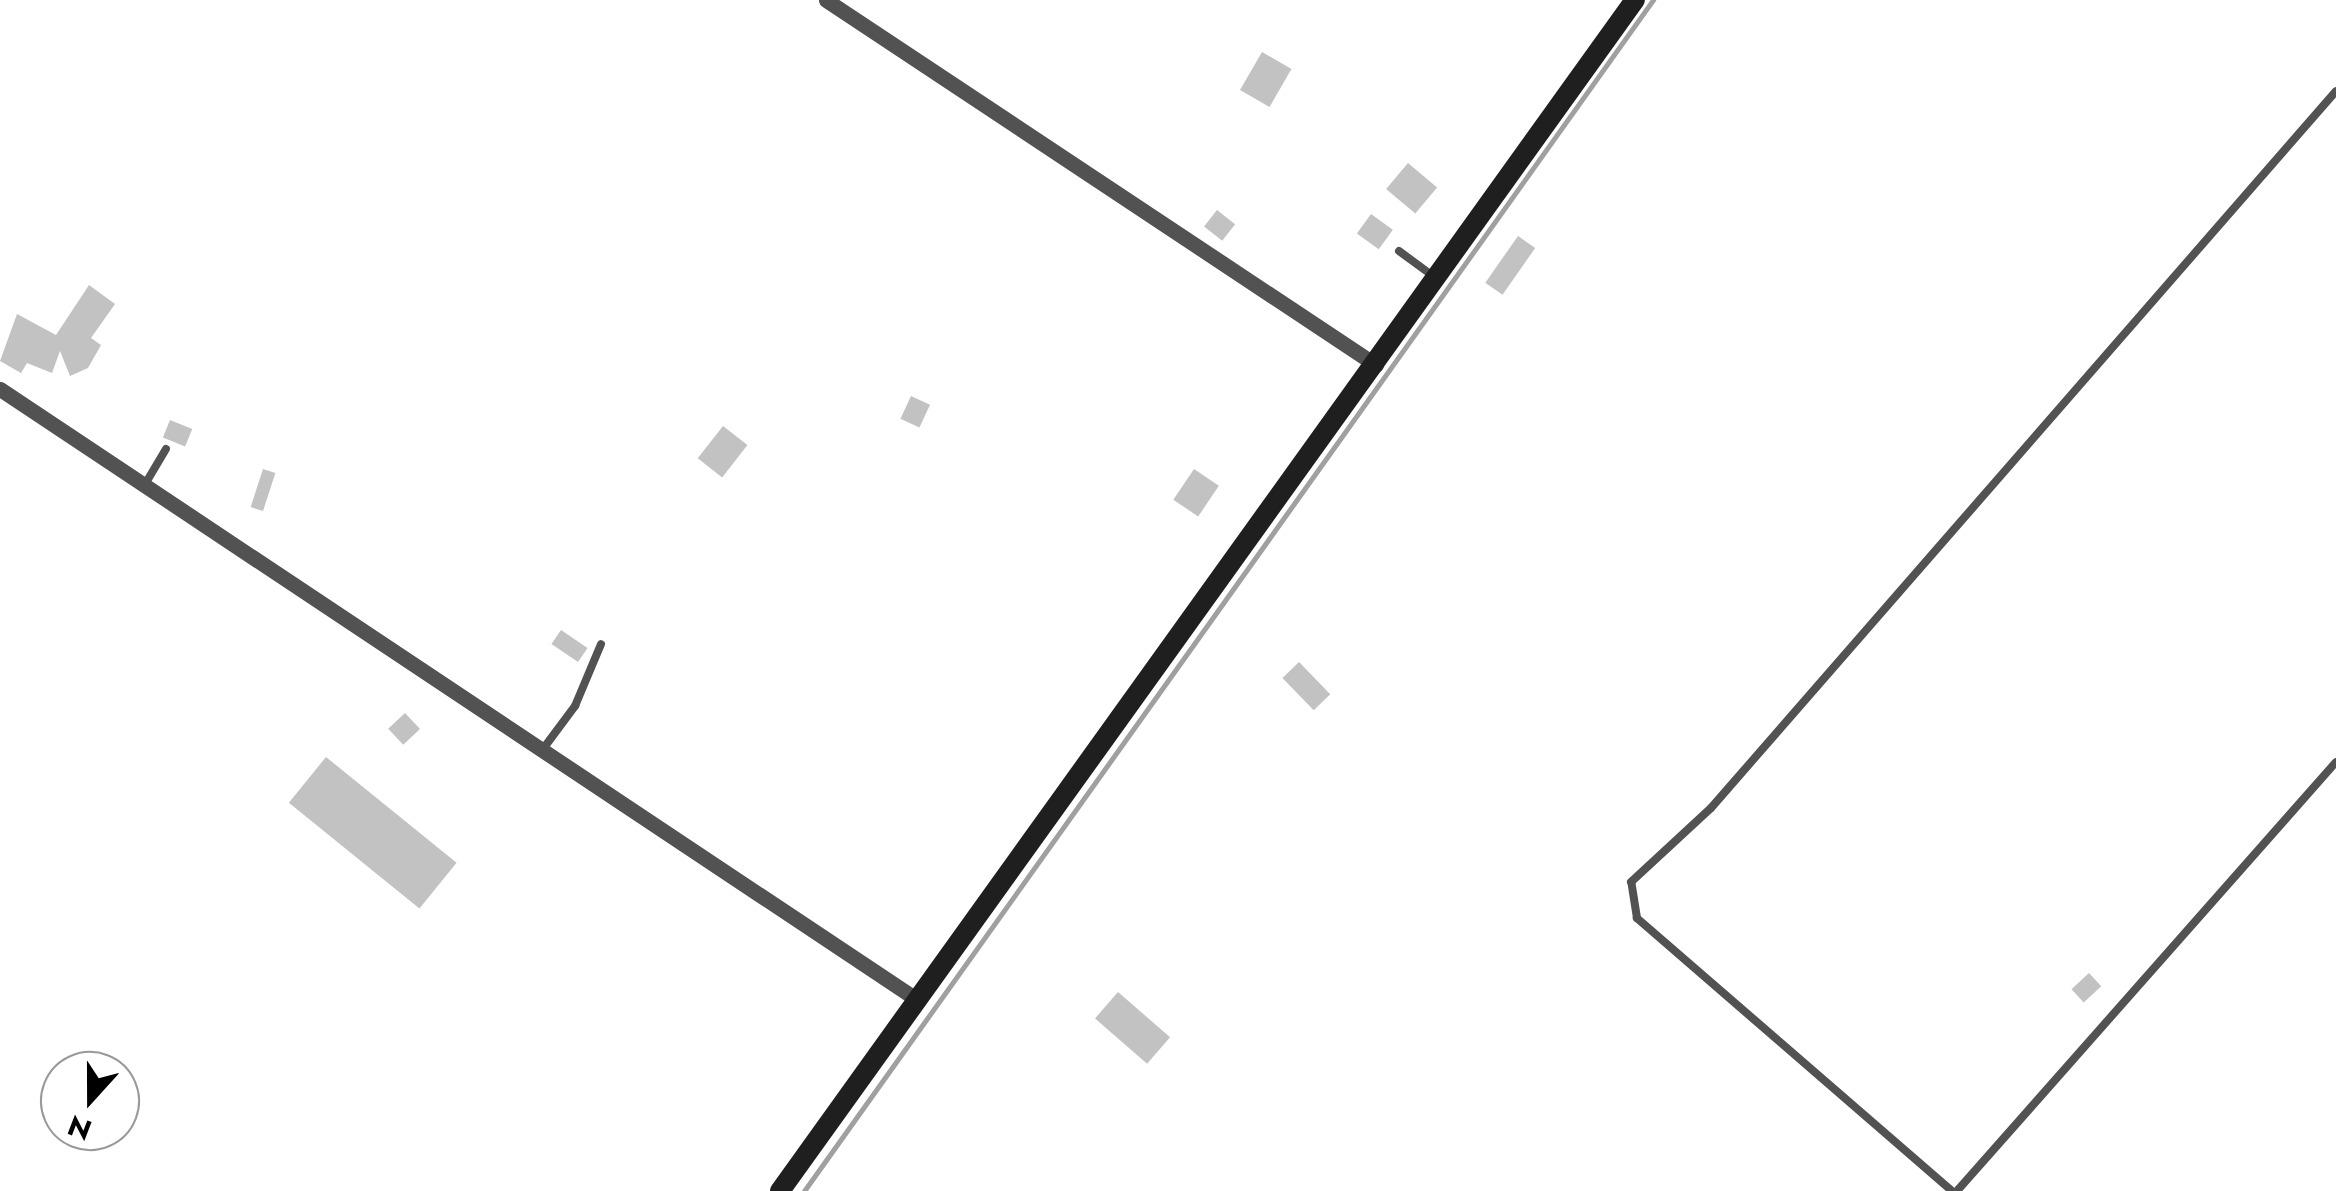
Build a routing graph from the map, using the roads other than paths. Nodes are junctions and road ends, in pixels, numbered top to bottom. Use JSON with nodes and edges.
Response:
{"nodes":[{"id":1,"x":826,"y":0,"type":"edge"},
{"id":2,"x":1635,"y":0,"type":"edge"},
{"id":3,"x":2336,"y":90,"type":"edge"},
{"id":4,"x":1399,"y":251,"type":"dead end"},
{"id":5,"x":1437,"y":278,"type":"junction"},
{"id":6,"x":1376,"y":365,"type":"junction"},
{"id":7,"x":0,"y":390,"type":"edge"},
{"id":8,"x":166,"y":449,"type":"dead end"},
{"id":9,"x":144,"y":486,"type":"junction"},
{"id":10,"x":601,"y":644,"type":"dead end"},
{"id":11,"x":543,"y":749,"type":"junction"},
{"id":12,"x":2336,"y":762,"type":"edge"},
{"id":13,"x":914,"y":997,"type":"junction"},
{"id":14,"x":780,"y":1191,"type":"edge"},
{"id":15,"x":1955,"y":1191,"type":"edge"}],
"edges":[{"from":1,"to":6,"type":"street"},
{"from":2,"to":5,"type":"street"},
{"from":3,"to":15,"type":"lane"},
{"from":4,"to":5,"type":"lane"},
{"from":5,"to":6,"type":"street"},
{"from":6,"to":13,"type":"street"},
{"from":7,"to":9,"type":"street"},
{"from":8,"to":9,"type":"lane"},
{"from":9,"to":11,"type":"street"},
{"from":10,"to":11,"type":"lane"},
{"from":11,"to":13,"type":"street"},
{"from":12,"to":15,"type":"lane"},
{"from":13,"to":14,"type":"street"}]}
